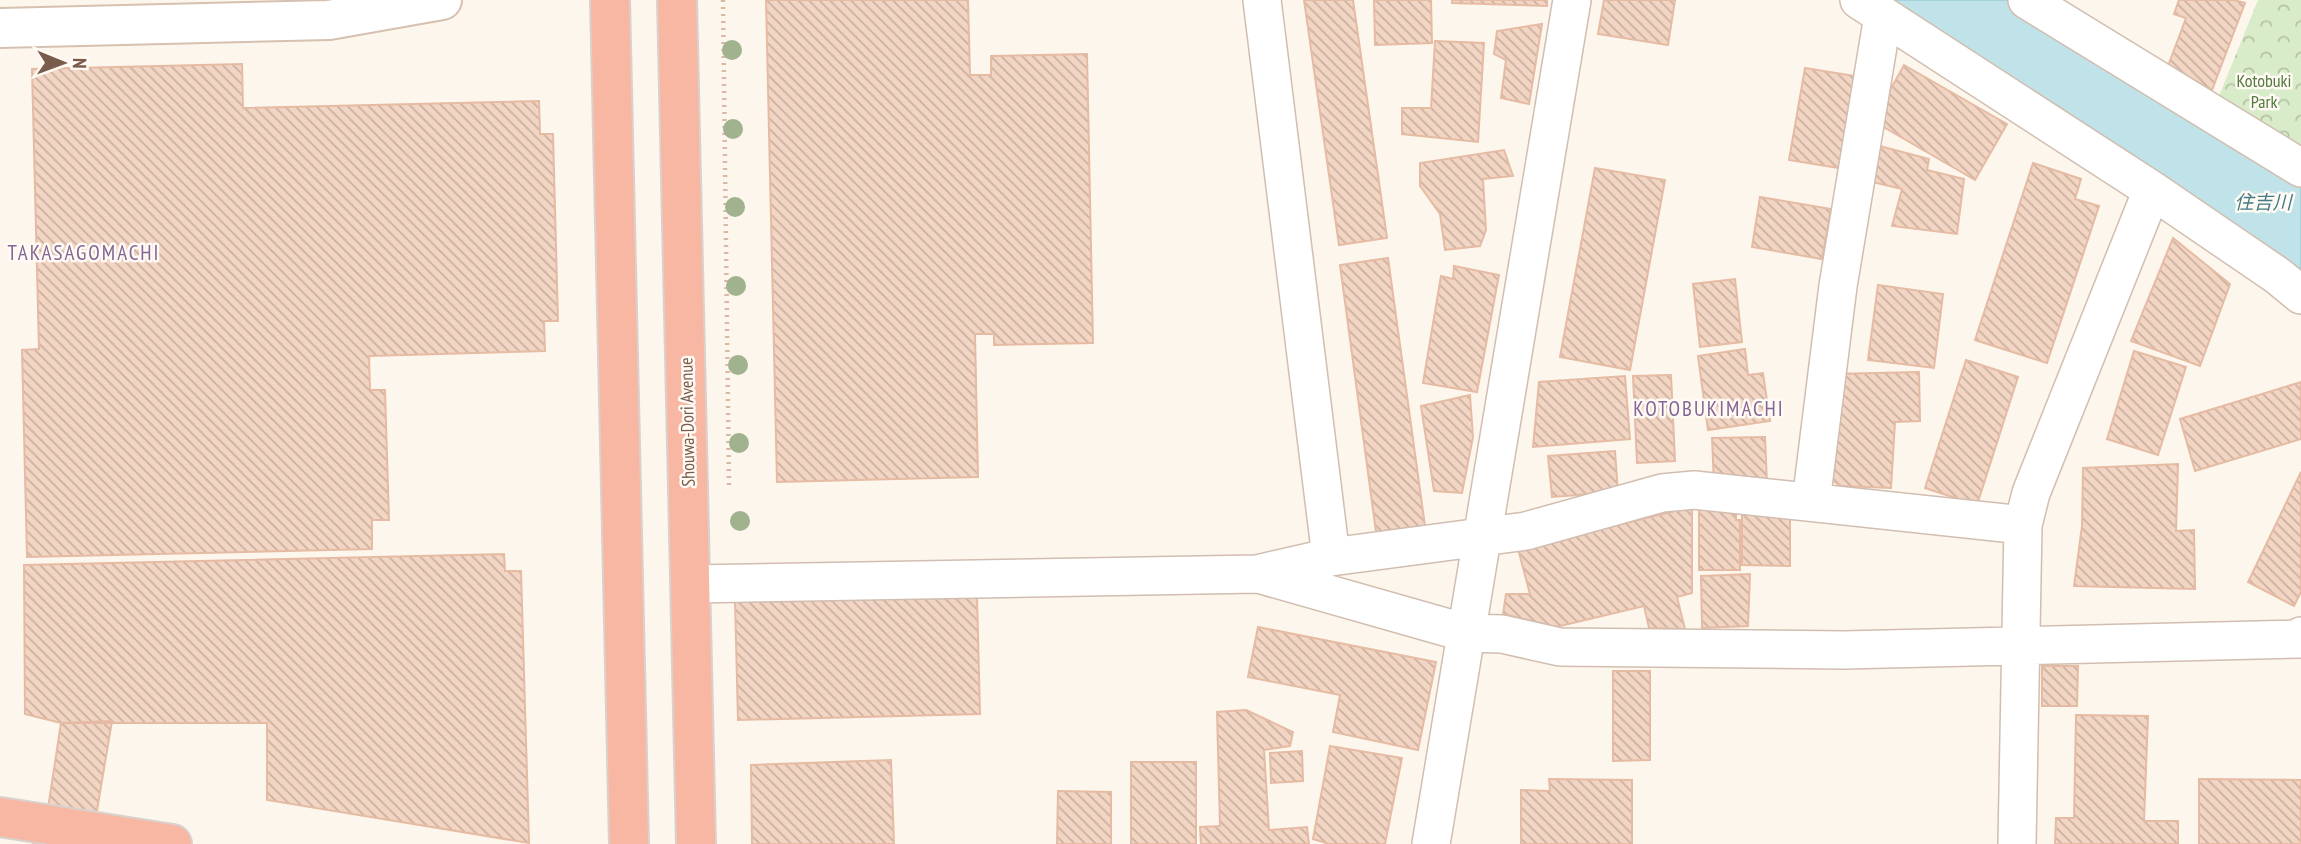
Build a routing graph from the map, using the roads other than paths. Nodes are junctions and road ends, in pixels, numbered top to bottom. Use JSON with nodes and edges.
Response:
{"nodes":[{"id":1,"x":442,"y":0,"type":"edge"},
{"id":2,"x":610,"y":0,"type":"edge"},
{"id":3,"x":677,"y":0,"type":"edge"},
{"id":4,"x":1262,"y":0,"type":"edge"},
{"id":5,"x":1572,"y":0,"type":"edge"},
{"id":6,"x":2027,"y":0,"type":"edge"},
{"id":7,"x":1871,"y":8,"type":"edge"},
{"id":8,"x":0,"y":28,"type":"edge"},
{"id":9,"x":2301,"y":168,"type":"edge"},
{"id":10,"x":2152,"y":190,"type":"junction"},
{"id":11,"x":2301,"y":295,"type":"edge"},
{"id":12,"x":1811,"y":502,"type":"junction"},
{"id":13,"x":2023,"y":525,"type":"junction"},
{"id":14,"x":1482,"y":539,"type":"junction"},
{"id":15,"x":1331,"y":557,"type":"junction"},
{"id":16,"x":1258,"y":574,"type":"junction"},
{"id":17,"x":690,"y":584,"type":"junction"},
{"id":18,"x":1466,"y":633,"type":"junction"},
{"id":19,"x":2301,"y":636,"type":"edge"},
{"id":20,"x":2019,"y":646,"type":"junction"},
{"id":21,"x":0,"y":817,"type":"edge"},
{"id":22,"x":172,"y":844,"type":"edge"},
{"id":23,"x":629,"y":844,"type":"edge"},
{"id":24,"x":696,"y":844,"type":"edge"},
{"id":25,"x":1431,"y":844,"type":"edge"},
{"id":26,"x":2017,"y":844,"type":"edge"}],
"edges":[{"from":1,"to":8,"type":"street"},
{"from":2,"to":23,"type":"highway"},
{"from":3,"to":17,"type":"highway","name":"Shouwa-Dori Avenue"},
{"from":4,"to":15,"type":"street"},
{"from":5,"to":14,"type":"street"},
{"from":6,"to":9,"type":"street"},
{"from":7,"to":10,"type":"street"},
{"from":7,"to":12,"type":"street"},
{"from":10,"to":11,"type":"street"},
{"from":10,"to":13,"type":"street"},
{"from":12,"to":13,"type":"street"},
{"from":12,"to":14,"type":"street"},
{"from":13,"to":20,"type":"street"},
{"from":14,"to":15,"type":"street"},
{"from":14,"to":18,"type":"street"},
{"from":15,"to":16,"type":"street"},
{"from":16,"to":17,"type":"street"},
{"from":16,"to":18,"type":"street"},
{"from":17,"to":24,"type":"highway","name":"Shouwa-Dori Avenue"},
{"from":18,"to":20,"type":"street"},
{"from":18,"to":25,"type":"street"},
{"from":19,"to":20,"type":"street"},
{"from":20,"to":26,"type":"street"},
{"from":21,"to":22,"type":"highway"}]}
